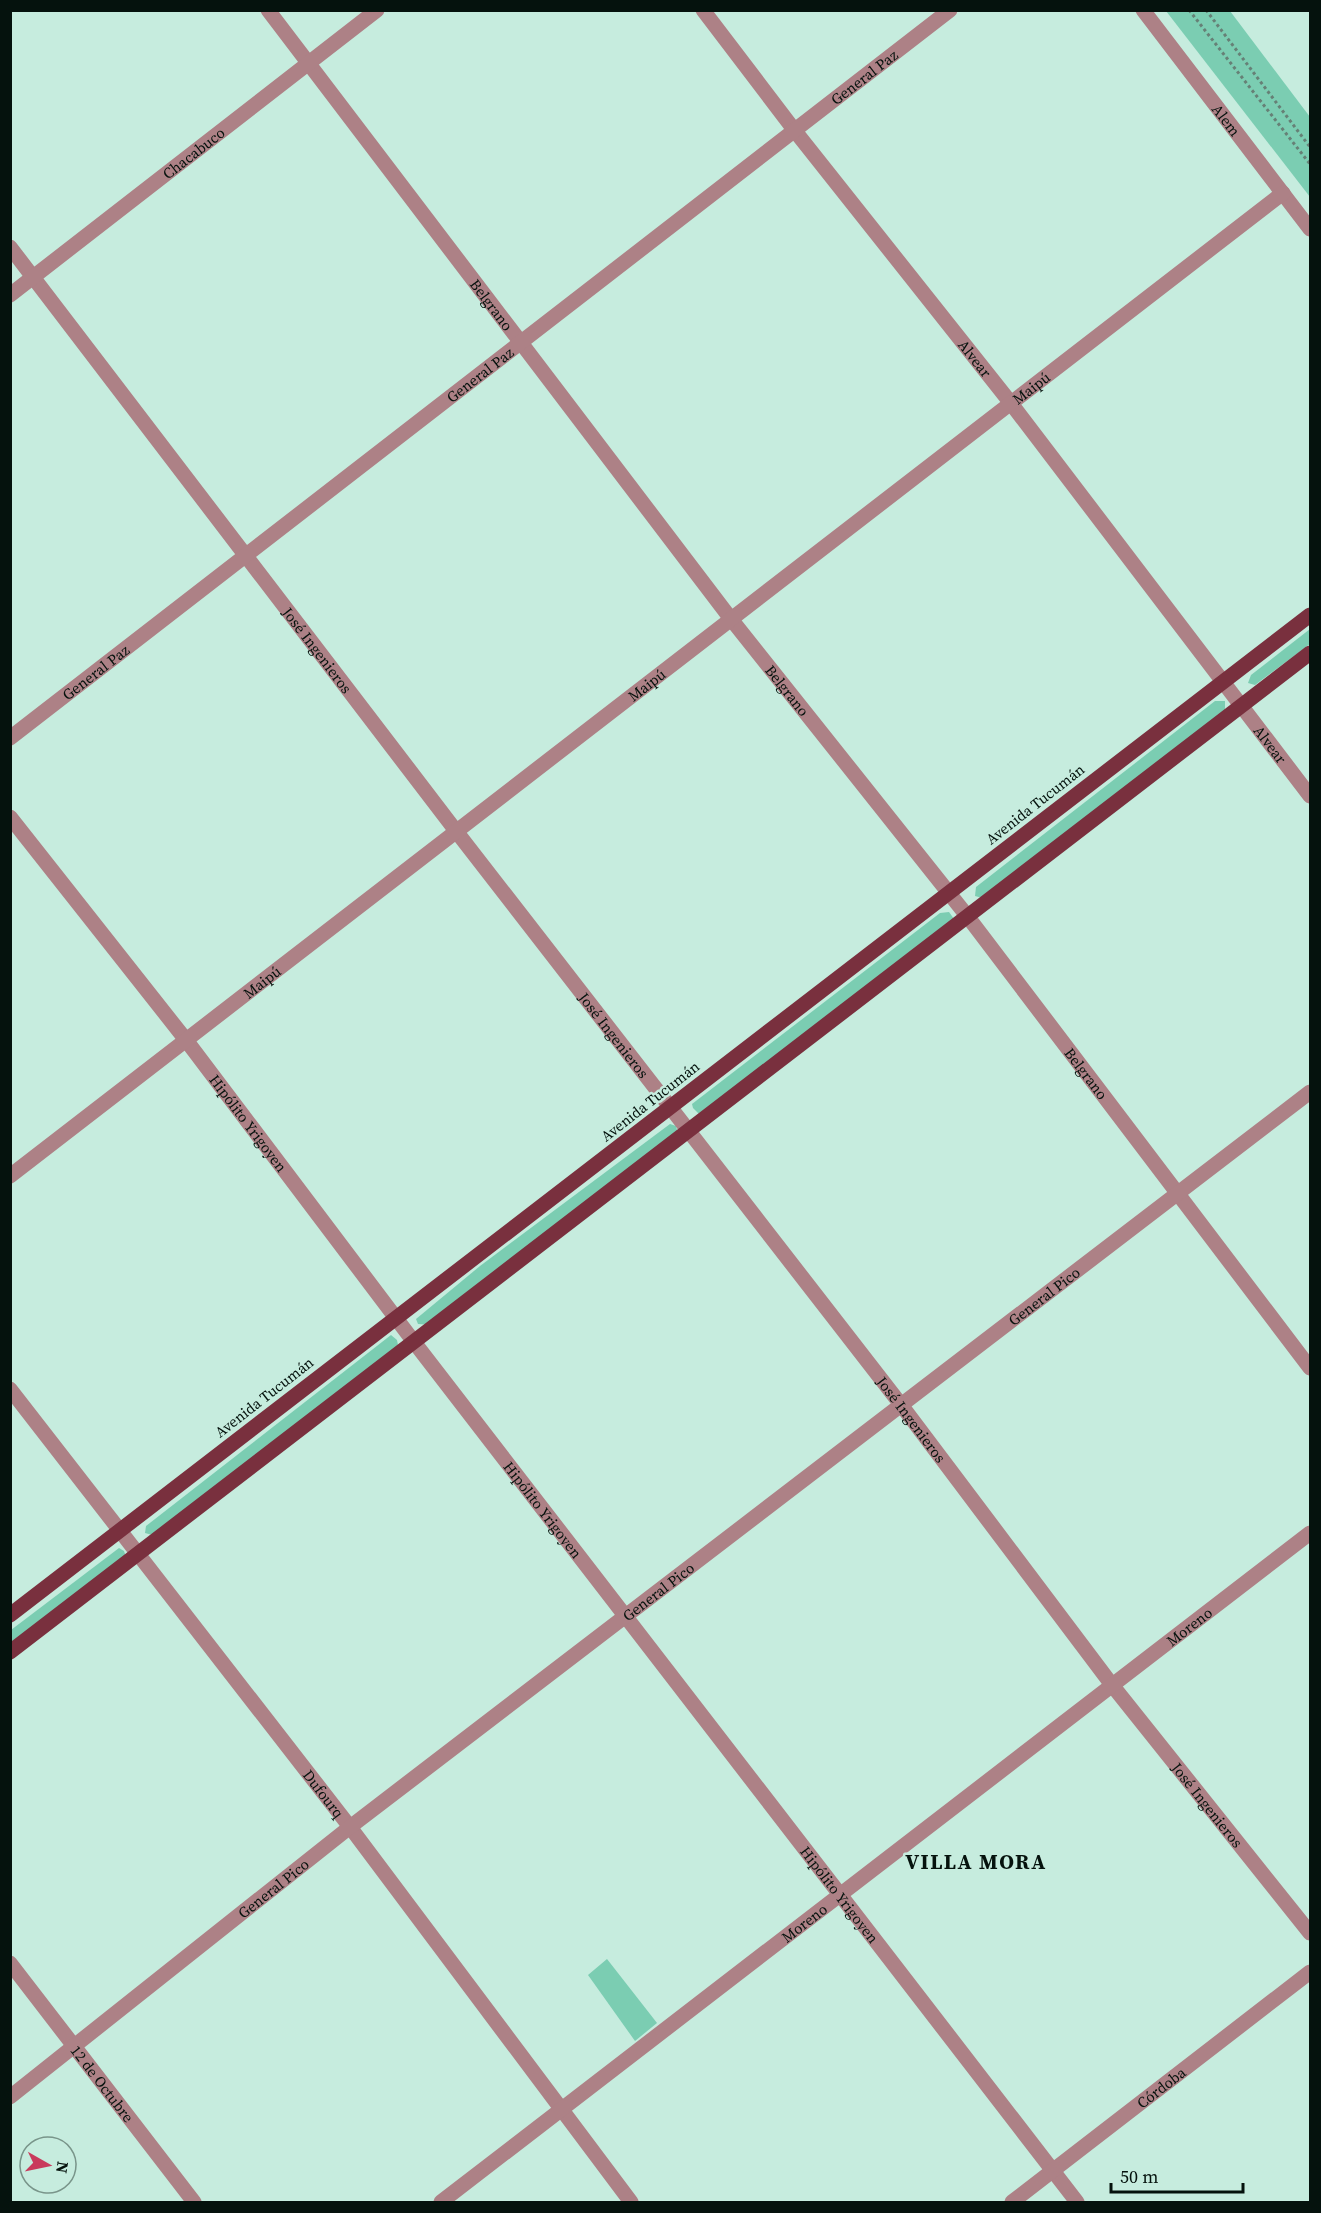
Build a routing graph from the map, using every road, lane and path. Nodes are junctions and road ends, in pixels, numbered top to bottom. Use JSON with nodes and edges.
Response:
{"nodes":[{"id":1,"x":268,"y":10,"type":"edge"},
{"id":2,"x":376,"y":10,"type":"edge"},
{"id":3,"x":703,"y":10,"type":"edge"},
{"id":4,"x":950,"y":10,"type":"edge"},
{"id":5,"x":1143,"y":10,"type":"edge"},
{"id":6,"x":1190,"y":10,"type":"edge"},
{"id":7,"x":1206,"y":10,"type":"edge"},
{"id":8,"x":308,"y":63,"type":"junction"},
{"id":9,"x":795,"y":131,"type":"junction"},
{"id":10,"x":1311,"y":147,"type":"edge"},
{"id":11,"x":1311,"y":164,"type":"edge"},
{"id":12,"x":1282,"y":193,"type":"junction"},
{"id":13,"x":1311,"y":229,"type":"edge"},
{"id":14,"x":10,"y":248,"type":"edge"},
{"id":15,"x":34,"y":278,"type":"junction"},
{"id":16,"x":10,"y":295,"type":"edge"},
{"id":17,"x":522,"y":342,"type":"junction"},
{"id":18,"x":1010,"y":402,"type":"junction"},
{"id":19,"x":244,"y":555,"type":"junction"},
{"id":20,"x":1311,"y":615,"type":"edge"},
{"id":21,"x":731,"y":620,"type":"junction"},
{"id":22,"x":1311,"y":654,"type":"edge"},
{"id":23,"x":1223,"y":682,"type":"junction"},
{"id":24,"x":1242,"y":706,"type":"junction"},
{"id":25,"x":10,"y":738,"type":"edge"},
{"id":26,"x":1311,"y":796,"type":"edge"},
{"id":27,"x":10,"y":817,"type":"edge"},
{"id":28,"x":456,"y":831,"type":"junction"},
{"id":29,"x":949,"y":893,"type":"junction"},
{"id":30,"x":968,"y":917,"type":"junction"},
{"id":31,"x":186,"y":1040,"type":"junction"},
{"id":32,"x":1311,"y":1092,"type":"edge"},
{"id":33,"x":672,"y":1107,"type":"junction"},
{"id":34,"x":689,"y":1131,"type":"junction"},
{"id":35,"x":10,"y":1176,"type":"edge"},
{"id":36,"x":1179,"y":1194,"type":"junction"},
{"id":37,"x":396,"y":1318,"type":"junction"},
{"id":38,"x":414,"y":1342,"type":"junction"},
{"id":39,"x":1311,"y":1368,"type":"edge"},
{"id":40,"x":10,"y":1389,"type":"edge"},
{"id":41,"x":902,"y":1406,"type":"junction"},
{"id":42,"x":119,"y":1531,"type":"junction"},
{"id":43,"x":1311,"y":1533,"type":"edge"},
{"id":44,"x":137,"y":1555,"type":"junction"},
{"id":45,"x":10,"y":1615,"type":"edge"},
{"id":46,"x":627,"y":1618,"type":"junction"},
{"id":47,"x":10,"y":1652,"type":"edge"},
{"id":48,"x":1112,"y":1685,"type":"junction"},
{"id":49,"x":350,"y":1827,"type":"junction"},
{"id":50,"x":838,"y":1895,"type":"junction"},
{"id":51,"x":1311,"y":1933,"type":"edge"},
{"id":52,"x":10,"y":1963,"type":"edge"},
{"id":53,"x":1311,"y":1972,"type":"edge"},
{"id":54,"x":75,"y":2046,"type":"junction"},
{"id":55,"x":10,"y":2097,"type":"edge"},
{"id":56,"x":562,"y":2111,"type":"junction"},
{"id":57,"x":1054,"y":2171,"type":"junction"},
{"id":58,"x":194,"y":2202,"type":"edge"},
{"id":59,"x":441,"y":2202,"type":"edge"},
{"id":60,"x":631,"y":2202,"type":"edge"},
{"id":61,"x":1012,"y":2202,"type":"edge"},
{"id":62,"x":1077,"y":2202,"type":"edge"}],
"edges":[{"from":1,"to":8,"type":"street","name":"Belgrano"},
{"from":2,"to":8,"type":"street","name":"Chacabuco"},
{"from":3,"to":9,"type":"street","name":"Alvear"},
{"from":4,"to":9,"type":"street","name":"General Paz"},
{"from":5,"to":12,"type":"street","name":"Alem"},
{"from":6,"to":11,"type":"path"},
{"from":7,"to":10,"type":"path"},
{"from":8,"to":15,"type":"street","name":"Chacabuco"},
{"from":8,"to":17,"type":"street","name":"Belgrano"},
{"from":9,"to":17,"type":"street","name":"General Paz"},
{"from":9,"to":18,"type":"street","name":"Alvear"},
{"from":12,"to":13,"type":"street","name":"Alem"},
{"from":12,"to":18,"type":"street","name":"Maipú"},
{"from":14,"to":15,"type":"street","name":"José Ingenieros"},
{"from":15,"to":16,"type":"street","name":"Chacabuco"},
{"from":15,"to":19,"type":"street","name":"José Ingenieros"},
{"from":17,"to":19,"type":"street","name":"General Paz"},
{"from":17,"to":21,"type":"street","name":"Belgrano"},
{"from":18,"to":21,"type":"street","name":"Maipú"},
{"from":18,"to":23,"type":"street","name":"Alvear"},
{"from":19,"to":25,"type":"street","name":"General Paz"},
{"from":19,"to":28,"type":"street","name":"José Ingenieros"},
{"from":20,"to":23,"type":"main road","name":"Avenida Tucumán"},
{"from":21,"to":28,"type":"street","name":"Maipú"},
{"from":21,"to":29,"type":"street","name":"Belgrano"},
{"from":22,"to":24,"type":"main road"},
{"from":23,"to":24,"type":"street","name":"Alvear"},
{"from":23,"to":29,"type":"main road","name":"Avenida Tucumán"},
{"from":24,"to":26,"type":"street","name":"Alvear"},
{"from":24,"to":30,"type":"main road"},
{"from":27,"to":31,"type":"street","name":"Hipólito Yrigoyen"},
{"from":28,"to":31,"type":"street","name":"Maipú"},
{"from":28,"to":33,"type":"street","name":"José Ingenieros"},
{"from":29,"to":30,"type":"street","name":"Belgrano"},
{"from":29,"to":33,"type":"main road","name":"Avenida Tucumán"},
{"from":30,"to":34,"type":"main road"},
{"from":30,"to":36,"type":"street","name":"Belgrano"},
{"from":31,"to":35,"type":"street","name":"Maipú"},
{"from":31,"to":37,"type":"street","name":"Hipólito Yrigoyen"},
{"from":32,"to":36,"type":"street","name":"General Pico"},
{"from":33,"to":34,"type":"street","name":"José Ingenieros"},
{"from":33,"to":37,"type":"main road","name":"Avenida Tucumán"},
{"from":34,"to":38,"type":"main road"},
{"from":34,"to":41,"type":"street","name":"José Ingenieros"},
{"from":36,"to":39,"type":"street","name":"Belgrano"},
{"from":36,"to":41,"type":"street","name":"General Pico"},
{"from":37,"to":38,"type":"street","name":"Hipólito Yrigoyen"},
{"from":37,"to":42,"type":"main road","name":"Avenida Tucumán"},
{"from":38,"to":44,"type":"main road"},
{"from":38,"to":46,"type":"street","name":"Hipólito Yrigoyen"},
{"from":40,"to":42,"type":"street","name":"Dufourq"},
{"from":41,"to":46,"type":"street","name":"General Pico"},
{"from":41,"to":48,"type":"street","name":"José Ingenieros"},
{"from":42,"to":44,"type":"street","name":"Dufourq"},
{"from":42,"to":45,"type":"main road","name":"Avenida Tucumán"},
{"from":43,"to":48,"type":"street","name":"Moreno"},
{"from":44,"to":47,"type":"main road"},
{"from":44,"to":49,"type":"street","name":"Dufourq"},
{"from":46,"to":49,"type":"street","name":"General Pico"},
{"from":46,"to":50,"type":"street","name":"Hipólito Yrigoyen"},
{"from":48,"to":50,"type":"street","name":"Moreno"},
{"from":48,"to":51,"type":"street","name":"José Ingenieros"},
{"from":49,"to":54,"type":"street","name":"General Pico"},
{"from":49,"to":56,"type":"street","name":"Dufourq"},
{"from":50,"to":56,"type":"street","name":"Moreno"},
{"from":50,"to":57,"type":"street","name":"Hipólito Yrigoyen"},
{"from":52,"to":54,"type":"street","name":"12 de Octubre"},
{"from":53,"to":57,"type":"street","name":"Córdoba"},
{"from":54,"to":55,"type":"street","name":"General Pico"},
{"from":54,"to":58,"type":"street","name":"12 de Octubre"},
{"from":56,"to":59,"type":"street","name":"Moreno"},
{"from":56,"to":60,"type":"street","name":"Dufourq"},
{"from":57,"to":61,"type":"street","name":"Córdoba"},
{"from":57,"to":62,"type":"street","name":"Hipólito Yrigoyen"}]}
